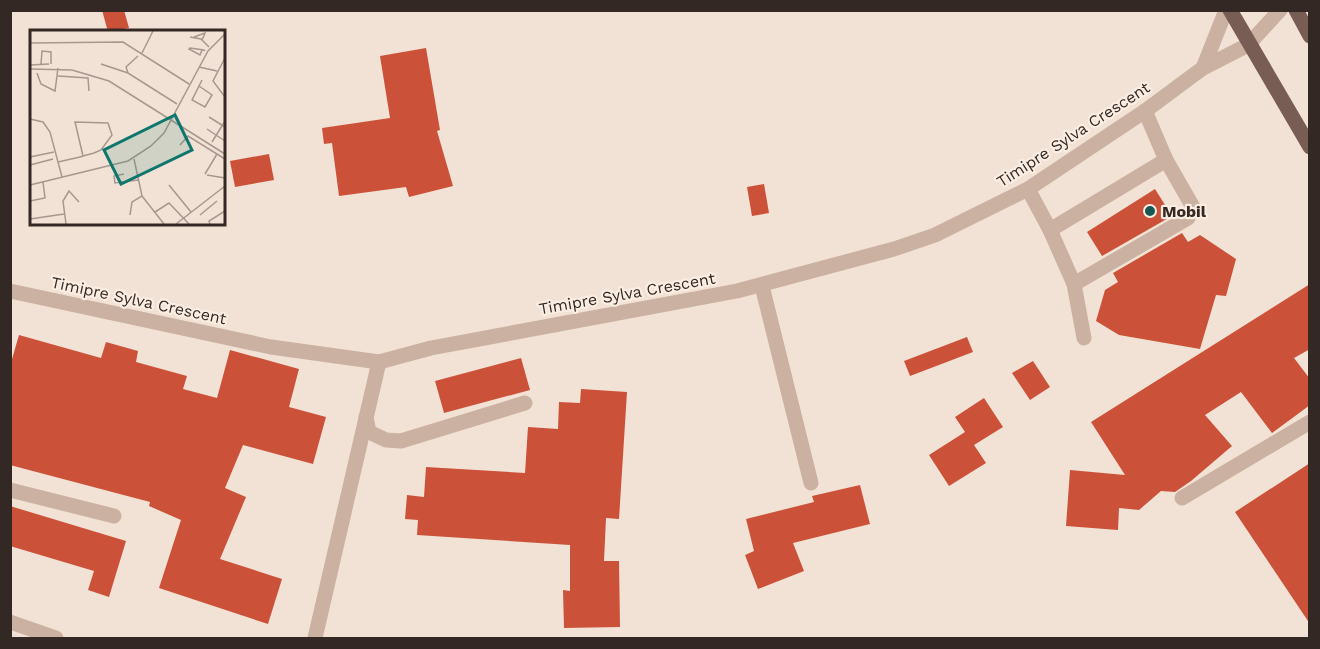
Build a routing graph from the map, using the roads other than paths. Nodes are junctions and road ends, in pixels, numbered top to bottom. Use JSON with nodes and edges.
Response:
{"nodes":[{"id":1,"x":1228,"y":10,"type":"edge"},
{"id":2,"x":1280,"y":10,"type":"edge"},
{"id":3,"x":1296,"y":10,"type":"edge"},
{"id":4,"x":1310,"y":36,"type":"edge"},
{"id":5,"x":1248,"y":45,"type":"junction"},
{"id":6,"x":1203,"y":68,"type":"junction"},
{"id":7,"x":1145,"y":111,"type":"junction"},
{"id":8,"x":1310,"y":147,"type":"edge"},
{"id":9,"x":1166,"y":160,"type":"junction"},
{"id":10,"x":1028,"y":189,"type":"junction"},
{"id":11,"x":1050,"y":230,"type":"junction"},
{"id":12,"x":1074,"y":284,"type":"junction"},
{"id":13,"x":762,"y":286,"type":"junction"},
{"id":14,"x":10,"y":291,"type":"edge"},
{"id":15,"x":1084,"y":338,"type":"dead end"},
{"id":16,"x":379,"y":362,"type":"junction"},
{"id":17,"x":525,"y":404,"type":"dead end"},
{"id":18,"x":366,"y":417,"type":"junction"},
{"id":19,"x":1310,"y":422,"type":"edge"},
{"id":20,"x":811,"y":483,"type":"dead end"},
{"id":21,"x":10,"y":490,"type":"edge"},
{"id":22,"x":1182,"y":498,"type":"dead end"},
{"id":23,"x":114,"y":516,"type":"dead end"},
{"id":24,"x":10,"y":622,"type":"edge"},
{"id":25,"x":56,"y":639,"type":"edge"},
{"id":26,"x":315,"y":639,"type":"edge"}],
"edges":[{"from":1,"to":5,"type":"main road"},
{"from":1,"to":6,"type":"street"},
{"from":2,"to":5,"type":"street","name":"Timipre Sylva Crescent"},
{"from":3,"to":4,"type":"main road"},
{"from":5,"to":6,"type":"street","name":"Timipre Sylva Crescent"},
{"from":5,"to":8,"type":"main road"},
{"from":6,"to":7,"type":"street","name":"Timipre Sylva Crescent"},
{"from":7,"to":9,"type":"street"},
{"from":7,"to":10,"type":"street","name":"Timipre Sylva Crescent"},
{"from":9,"to":11,"type":"street"},
{"from":9,"to":12,"type":"street"},
{"from":10,"to":11,"type":"street"},
{"from":10,"to":13,"type":"street","name":"Timipre Sylva Crescent"},
{"from":11,"to":12,"type":"street"},
{"from":12,"to":15,"type":"street"},
{"from":13,"to":16,"type":"street","name":"Timipre Sylva Crescent"},
{"from":13,"to":20,"type":"street"},
{"from":14,"to":16,"type":"street","name":"Timipre Sylva Crescent"},
{"from":16,"to":18,"type":"street"},
{"from":17,"to":18,"type":"street"},
{"from":18,"to":26,"type":"street"},
{"from":19,"to":22,"type":"street"},
{"from":21,"to":23,"type":"street"},
{"from":24,"to":25,"type":"street"}]}
